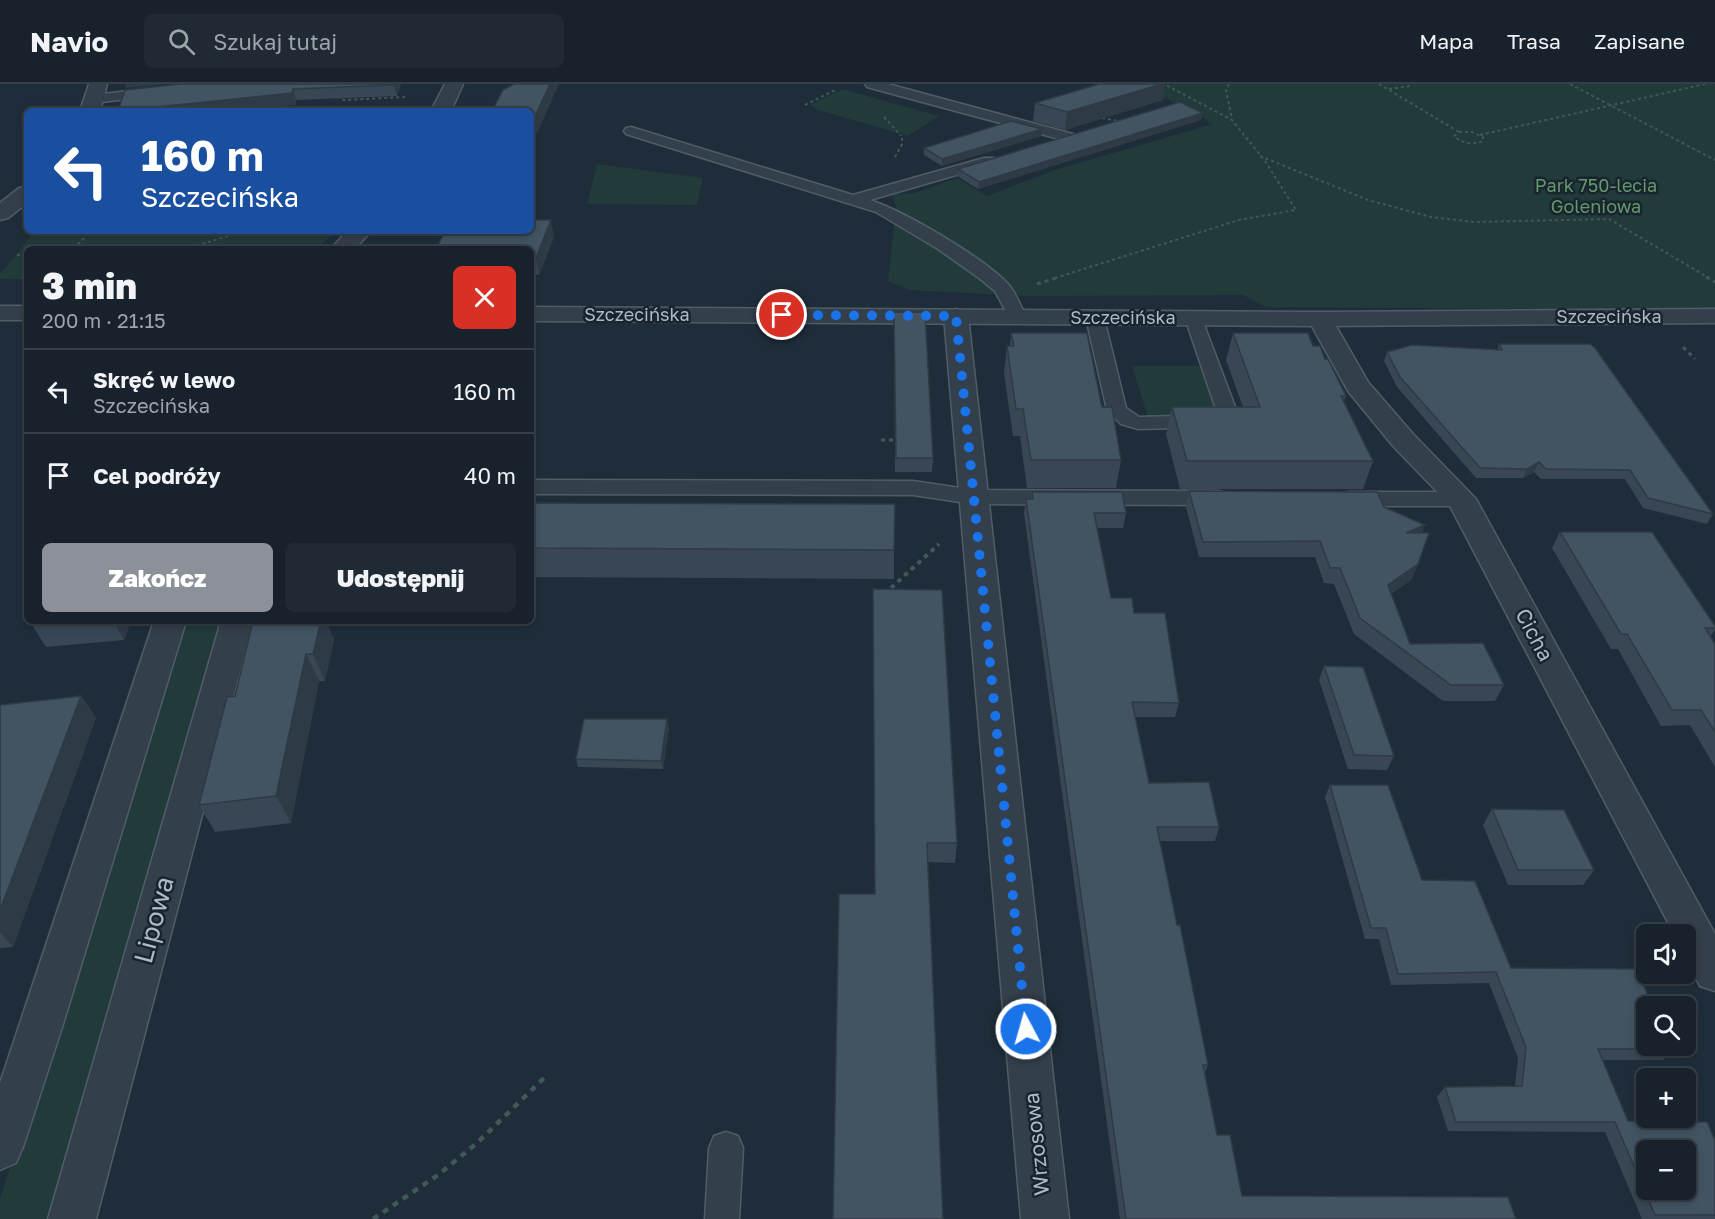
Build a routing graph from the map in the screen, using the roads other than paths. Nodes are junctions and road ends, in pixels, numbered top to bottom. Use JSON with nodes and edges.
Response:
{"nodes":[{"id":1,"x":454,"y":84,"type":"edge"},
{"id":2,"x":872,"y":84,"type":"edge"},
{"id":3,"x":173,"y":90,"type":"edge"},
{"id":4,"x":94,"y":98,"type":"edge"},
{"id":5,"x":442,"y":108,"type":"edge"},
{"id":6,"x":1118,"y":121,"type":"edge"},
{"id":7,"x":630,"y":130,"type":"dead end"},
{"id":8,"x":1068,"y":137,"type":"junction"},
{"id":9,"x":1035,"y":147,"type":"edge"},
{"id":10,"x":1003,"y":156,"type":"edge"},
{"id":11,"x":24,"y":195,"type":"edge"},
{"id":12,"x":852,"y":200,"type":"junction"},
{"id":13,"x":0,"y":213,"type":"edge"},
{"id":14,"x":357,"y":234,"type":"edge"},
{"id":15,"x":345,"y":246,"type":"edge"},
{"id":16,"x":0,"y":313,"type":"edge"},
{"id":17,"x":24,"y":314,"type":"edge"},
{"id":18,"x":534,"y":314,"type":"edge"},
{"id":19,"x":956,"y":316,"type":"junction"},
{"id":20,"x":1715,"y":316,"type":"edge"},
{"id":21,"x":1017,"y":317,"type":"junction"},
{"id":22,"x":1095,"y":318,"type":"junction"},
{"id":23,"x":1194,"y":318,"type":"junction"},
{"id":24,"x":1320,"y":319,"type":"junction"},
{"id":25,"x":534,"y":487,"type":"edge"},
{"id":26,"x":974,"y":497,"type":"junction"},
{"id":27,"x":1234,"y":498,"type":"edge"},
{"id":28,"x":1330,"y":499,"type":"edge"},
{"id":29,"x":1461,"y":499,"type":"junction"},
{"id":30,"x":169,"y":624,"type":"edge"},
{"id":31,"x":236,"y":624,"type":"edge"},
{"id":32,"x":1715,"y":973,"type":"edge"},
{"id":33,"x":0,"y":1148,"type":"edge"},
{"id":34,"x":726,"y":1148,"type":"dead end"},
{"id":35,"x":72,"y":1219,"type":"edge"},
{"id":36,"x":722,"y":1219,"type":"edge"},
{"id":37,"x":1045,"y":1219,"type":"edge"}],
"edges":[{"from":1,"to":5,"type":"street"},
{"from":2,"to":8,"type":"lane"},
{"from":3,"to":4,"type":"lane"},
{"from":6,"to":8,"type":"lane"},
{"from":7,"to":12,"type":"lane"},
{"from":8,"to":9,"type":"lane"},
{"from":10,"to":12,"type":"lane"},
{"from":11,"to":13,"type":"street"},
{"from":12,"to":21,"type":"lane"},
{"from":14,"to":15,"type":"street"},
{"from":16,"to":17,"type":"street"},
{"from":18,"to":19,"type":"street","name":"Szczecińska"},
{"from":19,"to":21,"type":"street","name":"Szczecińska"},
{"from":19,"to":26,"type":"street","name":"Wrzosowa"},
{"from":20,"to":24,"type":"street","name":"Szczecińska"},
{"from":21,"to":22,"type":"street","name":"Szczecińska"},
{"from":22,"to":23,"type":"street","name":"Szczecińska"},
{"from":22,"to":23,"type":"lane"},
{"from":23,"to":24,"type":"street","name":"Szczecińska"},
{"from":24,"to":29,"type":"street","name":"Cicha"},
{"from":25,"to":26,"type":"lane"},
{"from":26,"to":27,"type":"lane"},
{"from":26,"to":37,"type":"street","name":"Wrzosowa"},
{"from":28,"to":29,"type":"lane"},
{"from":29,"to":32,"type":"street","name":"Cicha"},
{"from":30,"to":33,"type":"street"},
{"from":31,"to":35,"type":"street","name":"Lipowa"},
{"from":34,"to":36,"type":"lane"}]}
